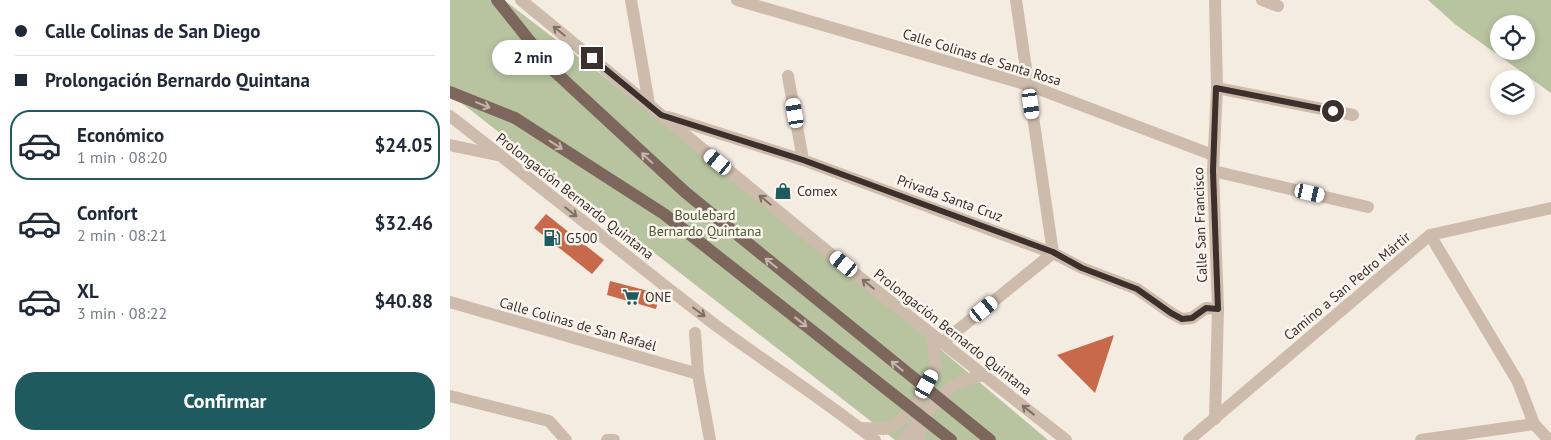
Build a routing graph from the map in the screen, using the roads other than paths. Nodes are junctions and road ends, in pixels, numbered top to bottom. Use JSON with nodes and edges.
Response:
{"nodes":[{"id":1,"x":497,"y":0,"type":"edge"},
{"id":2,"x":521,"y":0,"type":"edge"},
{"id":3,"x":631,"y":0,"type":"edge"},
{"id":4,"x":737,"y":0,"type":"edge"},
{"id":5,"x":1016,"y":0,"type":"edge"},
{"id":6,"x":1215,"y":0,"type":"edge"},
{"id":7,"x":1262,"y":0,"type":"edge"},
{"id":8,"x":1278,"y":6,"type":"dead end"},
{"id":9,"x":788,"y":76,"type":"dead end"},
{"id":10,"x":1028,"y":85,"type":"junction"},
{"id":11,"x":1216,"y":88,"type":"junction"},
{"id":12,"x":450,"y":92,"type":"edge"},
{"id":13,"x":649,"y":104,"type":"junction"},
{"id":14,"x":661,"y":115,"type":"junction"},
{"id":15,"x":1353,"y":115,"type":"dead end"},
{"id":16,"x":450,"y":116,"type":"edge"},
{"id":17,"x":450,"y":145,"type":"edge"},
{"id":18,"x":500,"y":155,"type":"junction"},
{"id":19,"x":1213,"y":155,"type":"junction"},
{"id":20,"x":803,"y":160,"type":"junction"},
{"id":21,"x":1213,"y":171,"type":"junction"},
{"id":22,"x":1368,"y":206,"type":"dead end"},
{"id":23,"x":1551,"y":208,"type":"edge"},
{"id":24,"x":1430,"y":235,"type":"junction"},
{"id":25,"x":1053,"y":252,"type":"junction"},
{"id":26,"x":450,"y":302,"type":"edge"},
{"id":27,"x":1218,"y":309,"type":"junction"},
{"id":28,"x":695,"y":333,"type":"dead end"},
{"id":29,"x":932,"y":335,"type":"junction"},
{"id":30,"x":942,"y":343,"type":"junction"},
{"id":31,"x":698,"y":374,"type":"junction"},
{"id":32,"x":983,"y":375,"type":"junction"},
{"id":33,"x":450,"y":396,"type":"edge"},
{"id":34,"x":924,"y":414,"type":"junction"},
{"id":35,"x":1215,"y":419,"type":"junction"},
{"id":36,"x":1534,"y":424,"type":"junction"},
{"id":37,"x":860,"y":428,"type":"junction"},
{"id":38,"x":566,"y":440,"type":"edge"},
{"id":39,"x":607,"y":440,"type":"edge"},
{"id":40,"x":614,"y":440,"type":"edge"},
{"id":41,"x":710,"y":440,"type":"edge"},
{"id":42,"x":875,"y":440,"type":"edge"},
{"id":43,"x":903,"y":440,"type":"edge"},
{"id":44,"x":918,"y":440,"type":"edge"},
{"id":45,"x":951,"y":440,"type":"edge"},
{"id":46,"x":990,"y":440,"type":"edge"},
{"id":47,"x":1066,"y":440,"type":"edge"},
{"id":48,"x":1189,"y":440,"type":"edge"},
{"id":49,"x":1420,"y":440,"type":"edge"},
{"id":50,"x":1549,"y":440,"type":"edge"}],
"edges":[{"from":46,"to":1,"type":"main road","one_way":true,"bridge":true},
{"from":13,"to":2,"type":"street","name":"Prolongación Bernardo Quintana","one_way":true},
{"from":3,"to":13,"type":"street"},
{"from":4,"to":10,"type":"street","name":"Calle Colinas de Santa Rosa"},
{"from":5,"to":10,"type":"street"},
{"from":6,"to":11,"type":"street","name":"Calle San Francisco"},
{"from":7,"to":8,"type":"street"},
{"from":9,"to":20,"type":"street"},
{"from":10,"to":19,"type":"street","name":"Calle Colinas de Santa Rosa"},
{"from":10,"to":25,"type":"street"},
{"from":11,"to":15,"type":"street"},
{"from":11,"to":19,"type":"street","name":"Calle San Francisco"},
{"from":12,"to":45,"type":"main road","one_way":true,"bridge":true},
{"from":13,"to":14,"type":"street","name":"Prolongación Bernardo Quintana"},
{"from":14,"to":20,"type":"street","name":"Privada Santa Cruz"},
{"from":29,"to":14,"type":"street","name":"Prolongación Bernardo Quintana","one_way":true},
{"from":16,"to":18,"type":"street","name":"Prolongación Bernardo Quintana"},
{"from":17,"to":18,"type":"street"},
{"from":18,"to":37,"type":"street","name":"Prolongación Bernardo Quintana","one_way":true},
{"from":19,"to":21,"type":"street","name":"Calle San Francisco"},
{"from":20,"to":25,"type":"street","name":"Privada Santa Cruz"},
{"from":21,"to":22,"type":"street"},
{"from":21,"to":27,"type":"street","name":"Calle San Francisco"},
{"from":23,"to":24,"type":"street","name":"Camino a San Pedro Mártir"},
{"from":24,"to":35,"type":"street","name":"Camino a San Pedro Mártir"},
{"from":24,"to":36,"type":"street"},
{"from":25,"to":27,"type":"street","name":"Privada Santa Cruz"},
{"from":25,"to":30,"type":"street"},
{"from":26,"to":31,"type":"street","name":"Calle Colinas de San Rafaél"},
{"from":27,"to":35,"type":"street","name":"Calle San Francisco"},
{"from":28,"to":31,"type":"street"},
{"from":29,"to":30,"type":"street","name":"Prolongación Bernardo Quintana"},
{"from":29,"to":37,"type":"street"},
{"from":30,"to":32,"type":"street","name":"Prolongación Bernardo Quintana"},
{"from":31,"to":41,"type":"street"},
{"from":32,"to":34,"type":"street"},
{"from":47,"to":32,"type":"street","name":"Prolongación Bernardo Quintana","one_way":true},
{"from":33,"to":38,"type":"street"},
{"from":34,"to":43,"type":"street"},
{"from":34,"to":44,"type":"street"},
{"from":35,"to":48,"type":"street","name":"Camino a San Pedro Mártir"},
{"from":36,"to":49,"type":"street"},
{"from":36,"to":50,"type":"street"},
{"from":37,"to":42,"type":"street","name":"Prolongación Bernardo Quintana"},
{"from":39,"to":40,"type":"street"}]}
